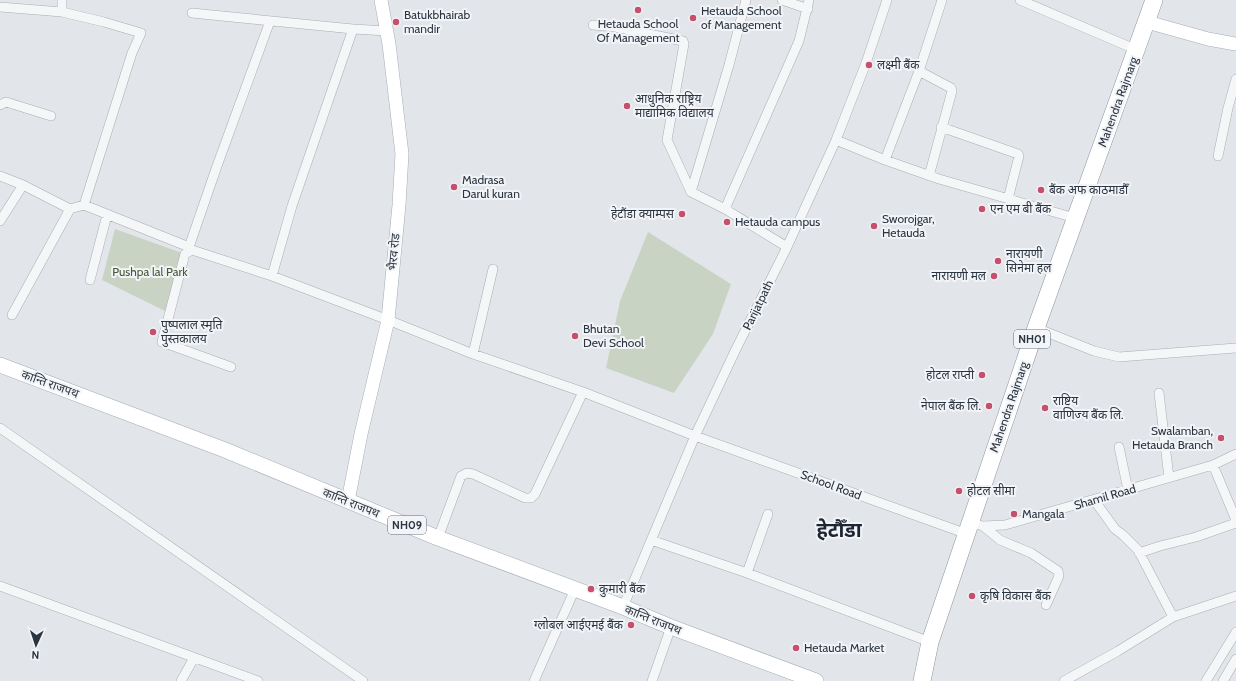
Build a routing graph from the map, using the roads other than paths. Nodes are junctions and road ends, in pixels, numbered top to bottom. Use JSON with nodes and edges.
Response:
{"nodes":[{"id":1,"x":62,"y":0,"type":"edge"},
{"id":2,"x":381,"y":0,"type":"edge"},
{"id":3,"x":746,"y":0,"type":"edge"},
{"id":4,"x":782,"y":0,"type":"edge"},
{"id":5,"x":887,"y":0,"type":"edge"},
{"id":6,"x":942,"y":0,"type":"edge"},
{"id":7,"x":1020,"y":0,"type":"edge"},
{"id":8,"x":1154,"y":0,"type":"edge"},
{"id":9,"x":809,"y":4,"type":"edge"},
{"id":10,"x":0,"y":6,"type":"edge"},
{"id":11,"x":62,"y":12,"type":"junction"},
{"id":12,"x":192,"y":13,"type":"dead end"},
{"id":13,"x":270,"y":21,"type":"junction"},
{"id":14,"x":1147,"y":22,"type":"junction"},
{"id":15,"x":594,"y":25,"type":"dead end"},
{"id":16,"x":353,"y":29,"type":"junction"},
{"id":17,"x":387,"y":31,"type":"junction"},
{"id":18,"x":1236,"y":44,"type":"edge"},
{"id":19,"x":1137,"y":50,"type":"junction"},
{"id":20,"x":919,"y":71,"type":"junction"},
{"id":21,"x":1236,"y":79,"type":"edge"},
{"id":22,"x":0,"y":105,"type":"edge"},
{"id":23,"x":51,"y":116,"type":"dead end"},
{"id":24,"x":941,"y":126,"type":"junction"},
{"id":25,"x":836,"y":140,"type":"junction"},
{"id":26,"x":1218,"y":156,"type":"dead end"},
{"id":27,"x":885,"y":160,"type":"junction"},
{"id":28,"x":0,"y":176,"type":"edge"},
{"id":29,"x":929,"y":176,"type":"junction"},
{"id":30,"x":23,"y":185,"type":"junction"},
{"id":31,"x":691,"y":192,"type":"junction"},
{"id":32,"x":1008,"y":199,"type":"junction"},
{"id":33,"x":84,"y":205,"type":"junction"},
{"id":34,"x":70,"y":208,"type":"junction"},
{"id":35,"x":725,"y":209,"type":"junction"},
{"id":36,"x":107,"y":215,"type":"junction"},
{"id":37,"x":1075,"y":218,"type":"junction"},
{"id":38,"x":0,"y":221,"type":"edge"},
{"id":39,"x":787,"y":247,"type":"junction"},
{"id":40,"x":191,"y":248,"type":"junction"},
{"id":41,"x":493,"y":269,"type":"dead end"},
{"id":42,"x":272,"y":276,"type":"junction"},
{"id":43,"x":90,"y":280,"type":"dead end"},
{"id":44,"x":12,"y":315,"type":"dead end"},
{"id":45,"x":388,"y":320,"type":"junction"},
{"id":46,"x":1036,"y":328,"type":"junction"},
{"id":47,"x":1236,"y":348,"type":"edge"},
{"id":48,"x":473,"y":354,"type":"junction"},
{"id":49,"x":0,"y":365,"type":"edge"},
{"id":50,"x":230,"y":367,"type":"dead end"},
{"id":51,"x":583,"y":392,"type":"junction"},
{"id":52,"x":1159,"y":393,"type":"dead end"},
{"id":53,"x":0,"y":428,"type":"edge"},
{"id":54,"x":695,"y":436,"type":"junction"},
{"id":55,"x":1119,"y":447,"type":"dead end"},
{"id":56,"x":1236,"y":454,"type":"edge"},
{"id":57,"x":1213,"y":465,"type":"junction"},
{"id":58,"x":1169,"y":478,"type":"junction"},
{"id":59,"x":1128,"y":490,"type":"junction"},
{"id":60,"x":1094,"y":500,"type":"junction"},
{"id":61,"x":348,"y":501,"type":"junction"},
{"id":62,"x":768,"y":514,"type":"dead end"},
{"id":63,"x":1236,"y":520,"type":"edge"},
{"id":64,"x":1236,"y":523,"type":"edge"},
{"id":65,"x":973,"y":528,"type":"junction"},
{"id":66,"x":438,"y":538,"type":"junction"},
{"id":67,"x":651,"y":540,"type":"junction"},
{"id":68,"x":1139,"y":553,"type":"junction"},
{"id":69,"x":747,"y":573,"type":"junction"},
{"id":70,"x":0,"y":586,"type":"edge"},
{"id":71,"x":575,"y":589,"type":"junction"},
{"id":72,"x":1236,"y":596,"type":"edge"},
{"id":73,"x":1046,"y":605,"type":"dead end"},
{"id":74,"x":623,"y":607,"type":"junction"},
{"id":75,"x":1173,"y":617,"type":"junction"},
{"id":76,"x":671,"y":628,"type":"junction"},
{"id":77,"x":1236,"y":632,"type":"edge"},
{"id":78,"x":930,"y":642,"type":"junction"},
{"id":79,"x":194,"y":658,"type":"junction"},
{"id":80,"x":1236,"y":659,"type":"edge"},
{"id":81,"x":182,"y":681,"type":"edge"},
{"id":82,"x":258,"y":681,"type":"edge"},
{"id":83,"x":363,"y":681,"type":"edge"},
{"id":84,"x":534,"y":681,"type":"edge"},
{"id":85,"x":652,"y":681,"type":"edge"},
{"id":86,"x":816,"y":681,"type":"edge"},
{"id":87,"x":922,"y":681,"type":"edge"},
{"id":88,"x":1064,"y":681,"type":"edge"},
{"id":89,"x":1206,"y":681,"type":"edge"},
{"id":90,"x":1223,"y":681,"type":"edge"}],
"edges":[{"from":1,"to":11,"type":"street"},
{"from":2,"to":17,"type":"main road","name":"भैरव रोड"},
{"from":3,"to":31,"type":"street"},
{"from":4,"to":9,"type":"street"},
{"from":5,"to":25,"type":"street","name":"Parijatpath"},
{"from":6,"to":20,"type":"street"},
{"from":7,"to":19,"type":"street"},
{"from":8,"to":14,"type":"highway","name":"Mahendra Rajmarg","number":"NH01"},
{"from":9,"to":35,"type":"street"},
{"from":10,"to":11,"type":"street"},
{"from":11,"to":33,"type":"street"},
{"from":12,"to":13,"type":"street"},
{"from":13,"to":16,"type":"street"},
{"from":13,"to":40,"type":"street"},
{"from":14,"to":18,"type":"main road"},
{"from":14,"to":19,"type":"highway","name":"Mahendra Rajmarg","number":"NH01"},
{"from":15,"to":31,"type":"street"},
{"from":16,"to":17,"type":"street"},
{"from":16,"to":42,"type":"street"},
{"from":17,"to":45,"type":"main road","name":"भैरव रोड"},
{"from":19,"to":37,"type":"highway","name":"Mahendra Rajmarg","number":"NH01"},
{"from":20,"to":24,"type":"street"},
{"from":20,"to":27,"type":"street"},
{"from":21,"to":26,"type":"street"},
{"from":22,"to":23,"type":"street"},
{"from":24,"to":29,"type":"street"},
{"from":24,"to":32,"type":"street"},
{"from":25,"to":27,"type":"street"},
{"from":25,"to":39,"type":"street","name":"Parijatpath"},
{"from":27,"to":29,"type":"street"},
{"from":28,"to":30,"type":"street"},
{"from":29,"to":32,"type":"street"},
{"from":30,"to":34,"type":"street"},
{"from":30,"to":38,"type":"street"},
{"from":31,"to":35,"type":"street"},
{"from":32,"to":37,"type":"street"},
{"from":33,"to":34,"type":"street"},
{"from":33,"to":36,"type":"street","name":"School Road"},
{"from":34,"to":44,"type":"street"},
{"from":35,"to":39,"type":"street"},
{"from":36,"to":40,"type":"street","name":"School Road"},
{"from":36,"to":43,"type":"street"},
{"from":37,"to":46,"type":"highway","name":"Mahendra Rajmarg","number":"NH01"},
{"from":39,"to":54,"type":"street","name":"Parijatpath"},
{"from":40,"to":42,"type":"street","name":"School Road"},
{"from":40,"to":50,"type":"street"},
{"from":41,"to":48,"type":"street"},
{"from":42,"to":45,"type":"street","name":"School Road"},
{"from":45,"to":48,"type":"street","name":"School Road"},
{"from":45,"to":61,"type":"main road","name":"भैरव रोड"},
{"from":46,"to":47,"type":"street"},
{"from":46,"to":65,"type":"highway","name":"Mahendra Rajmarg","number":"NH01"},
{"from":48,"to":51,"type":"street","name":"School Road"},
{"from":49,"to":61,"type":"main road","name":"कान्ति राजपथ","number":"NH09"},
{"from":51,"to":54,"type":"street","name":"School Road"},
{"from":51,"to":66,"type":"street"},
{"from":52,"to":58,"type":"street"},
{"from":53,"to":83,"type":"street"},
{"from":54,"to":65,"type":"street","name":"School Road"},
{"from":54,"to":67,"type":"street","name":"Parijatpath"},
{"from":55,"to":59,"type":"street"},
{"from":56,"to":57,"type":"street","name":"Shamil Road"},
{"from":57,"to":58,"type":"street","name":"Shamil Road"},
{"from":57,"to":63,"type":"street"},
{"from":58,"to":59,"type":"street","name":"Shamil Road"},
{"from":59,"to":60,"type":"street","name":"Shamil Road"},
{"from":60,"to":65,"type":"street","name":"Shamil Road"},
{"from":60,"to":68,"type":"street"},
{"from":61,"to":66,"type":"main road","name":"कान्ति राजपथ","number":"NH09"},
{"from":62,"to":69,"type":"street"},
{"from":64,"to":68,"type":"street"},
{"from":65,"to":73,"type":"street"},
{"from":65,"to":78,"type":"highway","name":"Mahendra Rajmarg","number":"NH01"},
{"from":66,"to":71,"type":"main road","name":"कान्ति राजपथ","number":"NH09"},
{"from":67,"to":69,"type":"street"},
{"from":67,"to":74,"type":"street","name":"Parijatpath"},
{"from":68,"to":75,"type":"street"},
{"from":69,"to":78,"type":"street"},
{"from":70,"to":79,"type":"street"},
{"from":71,"to":74,"type":"main road","name":"कान्ति राजपथ","number":"NH09"},
{"from":71,"to":84,"type":"street"},
{"from":72,"to":75,"type":"street"},
{"from":74,"to":76,"type":"main road","name":"कान्ति राजपथ","number":"NH09"},
{"from":75,"to":88,"type":"street"},
{"from":76,"to":85,"type":"street"},
{"from":76,"to":86,"type":"main road","name":"कान्ति राजपथ","number":"NH09"},
{"from":77,"to":89,"type":"street"},
{"from":78,"to":87,"type":"highway","name":"Mahendra Rajmarg","number":"NH01"},
{"from":79,"to":81,"type":"street"},
{"from":79,"to":82,"type":"street"},
{"from":80,"to":90,"type":"street"}]}
